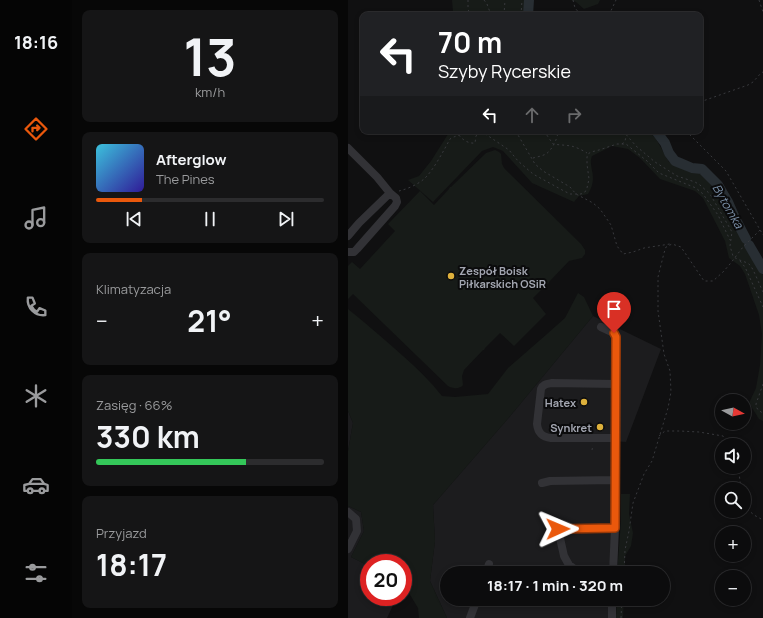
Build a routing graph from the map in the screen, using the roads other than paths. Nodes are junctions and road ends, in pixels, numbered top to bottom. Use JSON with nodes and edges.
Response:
{"nodes":[{"id":1,"x":348,"y":148,"type":"edge"},
{"id":2,"x":390,"y":193,"type":"junction"},
{"id":3,"x":348,"y":236,"type":"edge"},
{"id":4,"x":348,"y":252,"type":"edge"},
{"id":5,"x":601,"y":327,"type":"dead end"},
{"id":6,"x":616,"y":384,"type":"junction"},
{"id":7,"x":616,"y":440,"type":"junction"},
{"id":8,"x":615,"y":480,"type":"junction"},
{"id":9,"x":542,"y":484,"type":"dead end"},
{"id":10,"x":348,"y":512,"type":"edge"},
{"id":11,"x":615,"y":528,"type":"junction"},
{"id":12,"x":348,"y":549,"type":"edge"},
{"id":13,"x":570,"y":566,"type":"edge"},
{"id":14,"x":613,"y":566,"type":"edge"},
{"id":15,"x":474,"y":606,"type":"edge"},
{"id":16,"x":612,"y":606,"type":"edge"},
{"id":17,"x":470,"y":618,"type":"edge"},
{"id":18,"x":612,"y":618,"type":"edge"}],
"edges":[{"from":1,"to":2,"type":"street"},
{"from":2,"to":3,"type":"street"},
{"from":2,"to":4,"type":"street"},
{"from":5,"to":6,"type":"street"},
{"from":6,"to":7,"type":"street"},
{"from":6,"to":7,"type":"street"},
{"from":7,"to":8,"type":"street"},
{"from":8,"to":9,"type":"street"},
{"from":8,"to":11,"type":"street"},
{"from":10,"to":12,"type":"street"},
{"from":11,"to":13,"type":"street"},
{"from":11,"to":14,"type":"street"},
{"from":15,"to":17,"type":"street"},
{"from":16,"to":18,"type":"street"}]}
